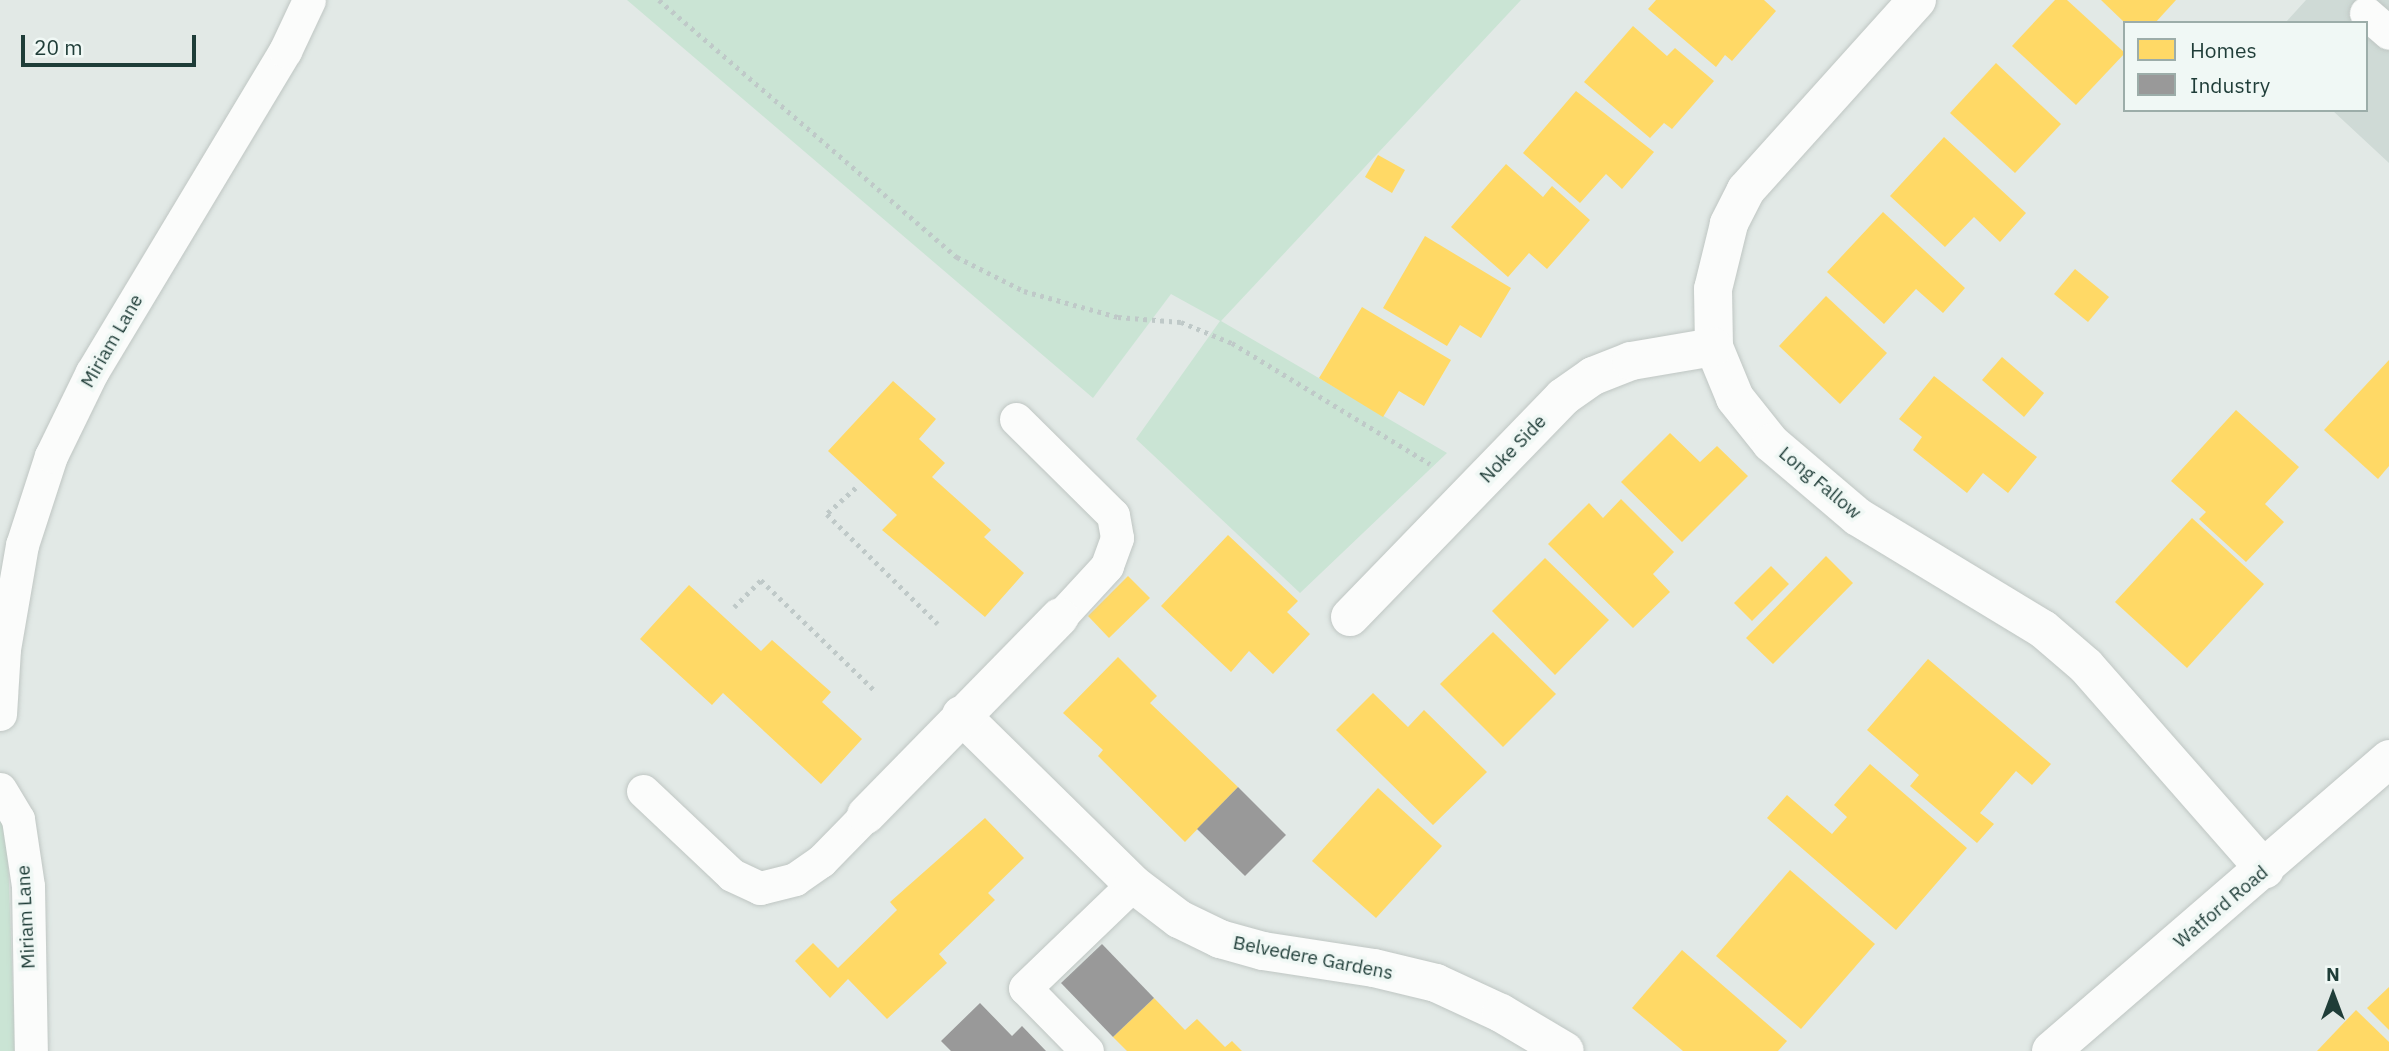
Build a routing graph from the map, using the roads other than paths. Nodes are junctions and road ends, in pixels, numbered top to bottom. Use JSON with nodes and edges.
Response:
{"nodes":[{"id":1,"x":309,"y":0,"type":"edge"},
{"id":2,"x":1917,"y":0,"type":"edge"},
{"id":3,"x":1714,"y":347,"type":"junction"},
{"id":4,"x":1016,"y":419,"type":"dead end"},
{"id":5,"x":1060,"y":617,"type":"joint"},
{"id":6,"x":1350,"y":617,"type":"dead end"},
{"id":7,"x":0,"y":714,"type":"edge"},
{"id":8,"x":961,"y":715,"type":"junction"},
{"id":9,"x":2389,"y":759,"type":"edge"},
{"id":10,"x":0,"y":789,"type":"edge"},
{"id":11,"x":643,"y":791,"type":"dead end"},
{"id":12,"x":866,"y":815,"type":"joint"},
{"id":13,"x":2264,"y":870,"type":"junction"},
{"id":14,"x":1133,"y":884,"type":"junction"},
{"id":15,"x":31,"y":1051,"type":"edge"},
{"id":16,"x":1087,"y":1051,"type":"edge"},
{"id":17,"x":1565,"y":1051,"type":"edge"},
{"id":18,"x":2051,"y":1051,"type":"edge"}],
"edges":[{"from":1,"to":7,"type":"lane","name":"Miriam Lane"},
{"from":2,"to":3,"type":"street","name":"Long Fallow"},
{"from":3,"to":6,"type":"street","name":"Noke Side"},
{"from":3,"to":13,"type":"street","name":"Long Fallow"},
{"from":4,"to":5,"type":"lane"},
{"from":5,"to":8,"type":"street"},
{"from":8,"to":12,"type":"street"},
{"from":8,"to":14,"type":"street","name":"Belvedere Gardens"},
{"from":9,"to":13,"type":"street","name":"Watford Road"},
{"from":10,"to":15,"type":"lane","name":"Miriam Lane"},
{"from":11,"to":12,"type":"lane"},
{"from":13,"to":18,"type":"street","name":"Watford Road"},
{"from":14,"to":16,"type":"lane"},
{"from":14,"to":17,"type":"street","name":"Belvedere Gardens"}]}
